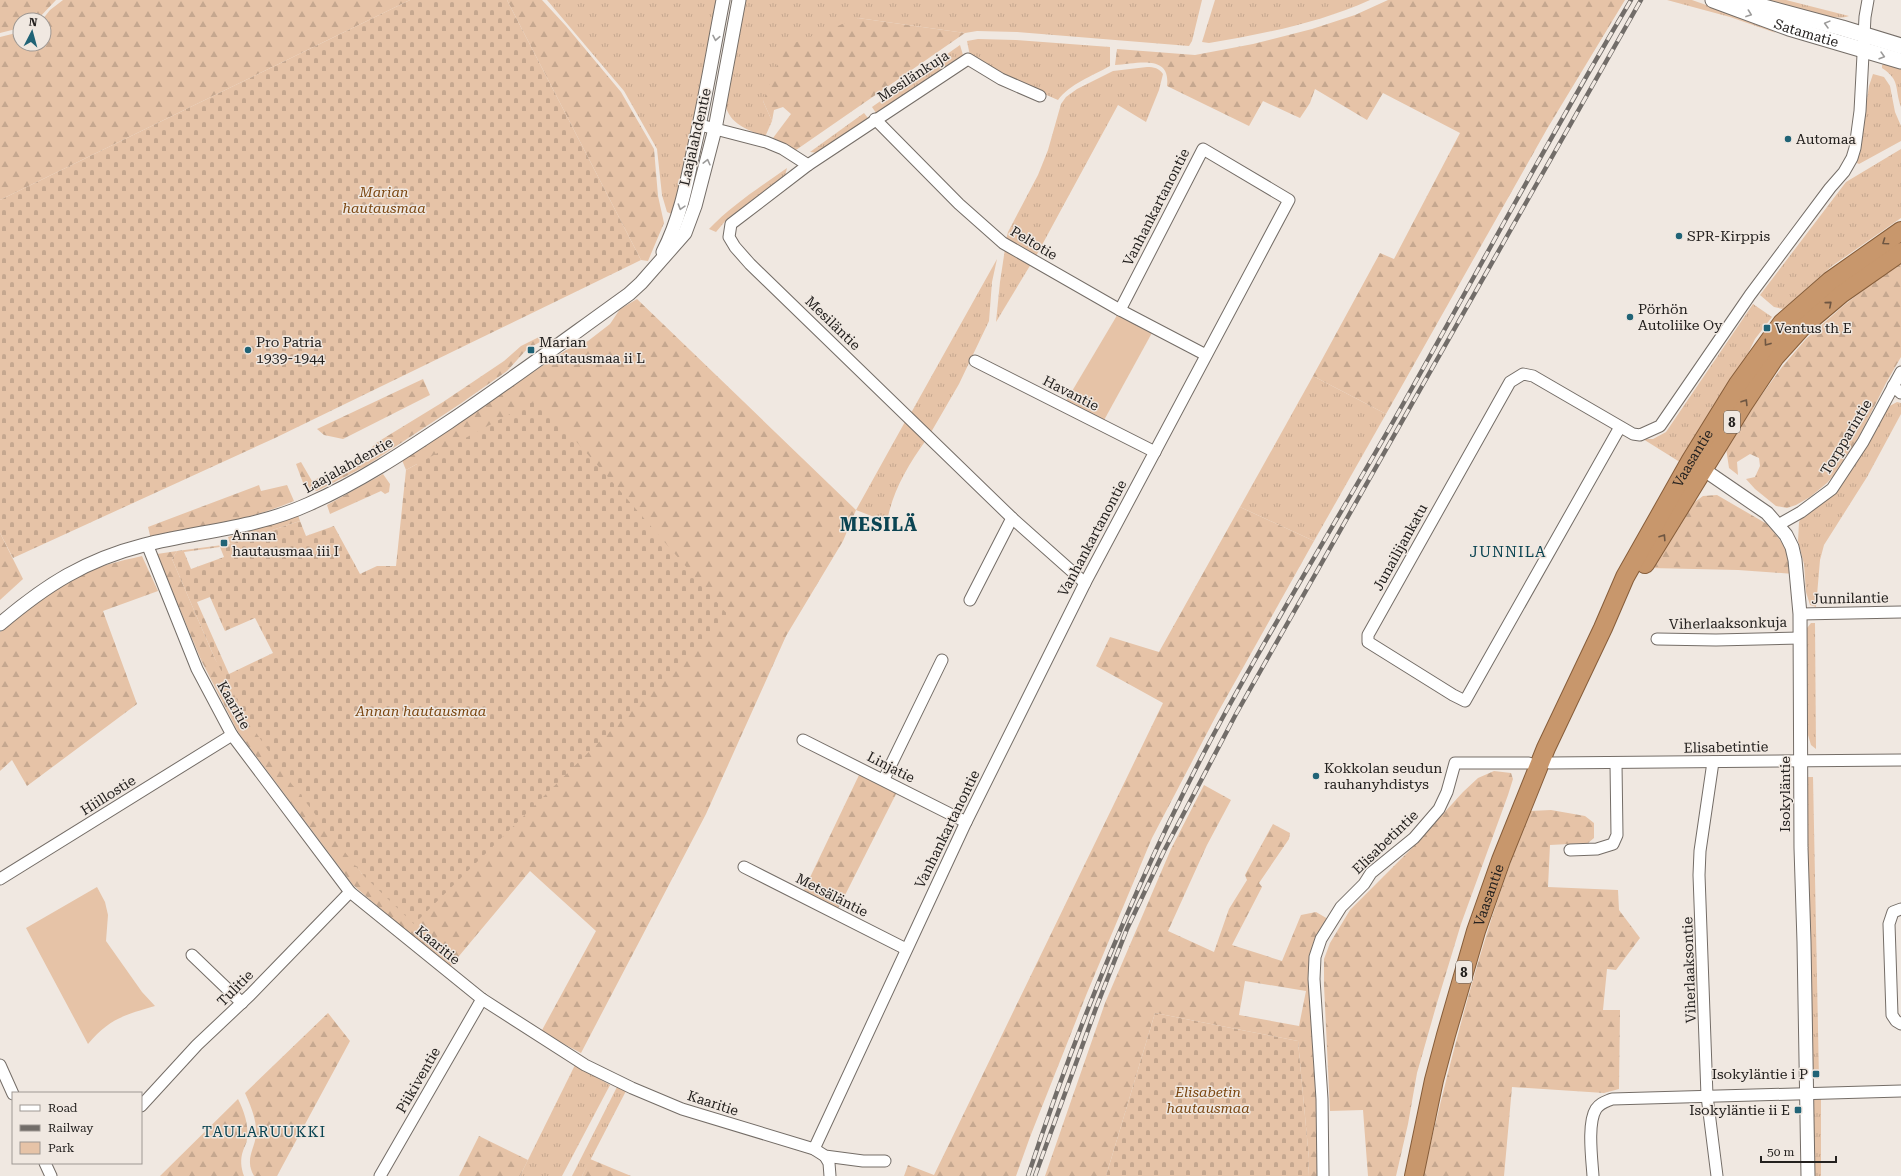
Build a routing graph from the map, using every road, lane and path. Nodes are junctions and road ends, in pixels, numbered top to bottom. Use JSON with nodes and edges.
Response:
{"nodes":[{"id":1,"x":723,"y":0,"type":"edge"},
{"id":2,"x":739,"y":0,"type":"edge"},
{"id":3,"x":1713,"y":0,"type":"edge"},
{"id":4,"x":1738,"y":0,"type":"edge"},
{"id":5,"x":1868,"y":0,"type":"edge"},
{"id":6,"x":1864,"y":35,"type":"junction"},
{"id":7,"x":1901,"y":46,"type":"edge"},
{"id":8,"x":1863,"y":50,"type":"junction"},
{"id":9,"x":1901,"y":61,"type":"edge"},
{"id":10,"x":1040,"y":96,"type":"dead end"},
{"id":11,"x":876,"y":119,"type":"junction"},
{"id":12,"x":700,"y":125,"type":"junction"},
{"id":13,"x":715,"y":129,"type":"junction"},
{"id":14,"x":808,"y":165,"type":"junction"},
{"id":15,"x":1901,"y":231,"type":"edge"},
{"id":16,"x":1901,"y":252,"type":"edge"},
{"id":17,"x":654,"y":270,"type":"junction"},
{"id":18,"x":1120,"y":310,"type":"junction"},
{"id":19,"x":1206,"y":355,"type":"junction"},
{"id":20,"x":975,"y":361,"type":"dead end"},
{"id":21,"x":1901,"y":372,"type":"edge"},
{"id":22,"x":1897,"y":389,"type":"edge"},
{"id":23,"x":1620,"y":427,"type":"junction"},
{"id":24,"x":1155,"y":452,"type":"junction"},
{"id":25,"x":1697,"y":465,"type":"junction"},
{"id":26,"x":1012,"y":518,"type":"junction"},
{"id":27,"x":1778,"y":525,"type":"junction"},
{"id":28,"x":147,"y":544,"type":"junction"},
{"id":29,"x":1085,"y":583,"type":"junction"},
{"id":30,"x":970,"y":600,"type":"dead end"},
{"id":31,"x":1901,"y":612,"type":"edge"},
{"id":32,"x":1800,"y":614,"type":"junction"},
{"id":33,"x":0,"y":624,"type":"edge"},
{"id":34,"x":1800,"y":638,"type":"junction"},
{"id":35,"x":1657,"y":639,"type":"dead end"},
{"id":36,"x":942,"y":660,"type":"dead end"},
{"id":37,"x":232,"y":735,"type":"junction"},
{"id":38,"x":802,"y":740,"type":"dead end"},
{"id":39,"x":1901,"y":760,"type":"edge"},
{"id":40,"x":1800,"y":761,"type":"junction"},
{"id":41,"x":1713,"y":762,"type":"junction"},
{"id":42,"x":1550,"y":763,"type":"dead end"},
{"id":43,"x":1529,"y":764,"type":"dead end"},
{"id":44,"x":1616,"y":764,"type":"junction"},
{"id":45,"x":884,"y":779,"type":"junction"},
{"id":46,"x":966,"y":822,"type":"junction"},
{"id":47,"x":1570,"y":850,"type":"dead end"},
{"id":48,"x":744,"y":867,"type":"dead end"},
{"id":49,"x":0,"y":879,"type":"edge"},
{"id":50,"x":350,"y":892,"type":"junction"},
{"id":51,"x":1901,"y":909,"type":"edge"},
{"id":52,"x":906,"y":949,"type":"junction"},
{"id":53,"x":192,"y":955,"type":"dead end"},
{"id":54,"x":482,"y":999,"type":"junction"},
{"id":55,"x":242,"y":1003,"type":"junction"},
{"id":56,"x":1901,"y":1024,"type":"edge"},
{"id":57,"x":0,"y":1065,"type":"edge"},
{"id":58,"x":4,"y":1085,"type":"edge"},
{"id":59,"x":1901,"y":1091,"type":"edge"},
{"id":60,"x":12,"y":1093,"type":"edge"},
{"id":61,"x":1807,"y":1094,"type":"junction"},
{"id":62,"x":1707,"y":1096,"type":"junction"},
{"id":63,"x":142,"y":1105,"type":"edge"},
{"id":64,"x":814,"y":1150,"type":"junction"},
{"id":65,"x":825,"y":1156,"type":"junction"},
{"id":66,"x":885,"y":1161,"type":"dead end"},
{"id":67,"x":45,"y":1164,"type":"edge"},
{"id":68,"x":51,"y":1176,"type":"edge"},
{"id":69,"x":380,"y":1176,"type":"edge"},
{"id":70,"x":830,"y":1176,"type":"edge"},
{"id":71,"x":1323,"y":1176,"type":"edge"},
{"id":72,"x":1414,"y":1176,"type":"edge"},
{"id":73,"x":1593,"y":1176,"type":"edge"},
{"id":74,"x":1717,"y":1176,"type":"edge"},
{"id":75,"x":1808,"y":1176,"type":"edge"}],
"edges":[{"from":1,"to":12,"type":"street","name":"Laajalahdentie","one_way":true},
{"from":2,"to":13,"type":"street","name":"Laajalahdentie"},
{"from":3,"to":8,"type":"main road","name":"Satamatie","one_way":true},
{"from":6,"to":4,"type":"main road","name":"Satamatie","one_way":true},
{"from":5,"to":6,"type":"street"},
{"from":6,"to":7,"type":"main road","name":"Satamatie"},
{"from":6,"to":8,"type":"street"},
{"from":8,"to":9,"type":"main road","name":"Satamatie","one_way":true},
{"from":8,"to":23,"type":"street"},
{"from":10,"to":11,"type":"street","name":"Mesilänkuja"},
{"from":11,"to":14,"type":"street","name":"Mesilänkuja"},
{"from":11,"to":18,"type":"street","name":"Peltotie"},
{"from":12,"to":13,"type":"street"},
{"from":12,"to":17,"type":"street","name":"Laajalahdentie","one_way":true},
{"from":13,"to":14,"type":"street"},
{"from":17,"to":13,"type":"street","name":"Laajalahdentie","one_way":true},
{"from":14,"to":26,"type":"street","name":"Mesiläntie"},
{"from":15,"to":25,"type":"highway","name":"Vaasantie","number":"8","one_way":true},
{"from":25,"to":16,"type":"highway","name":"Vaasantie","number":"8","one_way":true},
{"from":17,"to":28,"type":"street","name":"Laajalahdentie"},
{"from":18,"to":19,"type":"street","name":"Peltotie"},
{"from":18,"to":19,"type":"street","name":"Vanhankartanontie"},
{"from":19,"to":24,"type":"street","name":"Vanhankartanontie"},
{"from":20,"to":24,"type":"street","name":"Havantie"},
{"from":21,"to":22,"type":"street","name":"Torpparintie"},
{"from":22,"to":27,"type":"street","name":"Torpparintie"},
{"from":23,"to":23,"type":"street","name":"Junailijankatu"},
{"from":24,"to":29,"type":"street","name":"Vanhankartanontie"},
{"from":25,"to":27,"type":"street","name":"Isokyläntie"},
{"from":25,"to":72,"type":"highway","name":"Vaasantie","number":"8"},
{"from":26,"to":29,"type":"street","name":"Mesiläntie"},
{"from":26,"to":30,"type":"street"},
{"from":27,"to":32,"type":"street","name":"Isokyläntie"},
{"from":28,"to":33,"type":"street","name":"Laajalahdentie"},
{"from":28,"to":37,"type":"street","name":"Kaaritie"},
{"from":29,"to":46,"type":"street","name":"Vanhankartanontie"},
{"from":31,"to":32,"type":"street","name":"Junnilantie"},
{"from":32,"to":34,"type":"street","name":"Isokyläntie"},
{"from":34,"to":35,"type":"street","name":"Viherlaaksonkuja"},
{"from":34,"to":40,"type":"street","name":"Isokyläntie"},
{"from":36,"to":45,"type":"street"},
{"from":37,"to":49,"type":"street","name":"Hiillostie"},
{"from":37,"to":50,"type":"street","name":"Kaaritie"},
{"from":38,"to":45,"type":"street","name":"Linjatie"},
{"from":39,"to":40,"type":"street","name":"Elisabetintie"},
{"from":40,"to":41,"type":"street","name":"Elisabetintie"},
{"from":40,"to":61,"type":"street","name":"Isokyläntie"},
{"from":41,"to":44,"type":"street","name":"Elisabetintie"},
{"from":41,"to":62,"type":"street","name":"Viherlaaksontie"},
{"from":42,"to":44,"type":"street","name":"Elisabetintie"},
{"from":43,"to":71,"type":"street","name":"Elisabetintie"},
{"from":44,"to":47,"type":"street"},
{"from":45,"to":46,"type":"street","name":"Linjatie"},
{"from":46,"to":52,"type":"street","name":"Vanhankartanontie"},
{"from":48,"to":52,"type":"street","name":"Metsäläntie"},
{"from":50,"to":54,"type":"street","name":"Kaaritie"},
{"from":50,"to":55,"type":"street","name":"Tulitie"},
{"from":51,"to":56,"type":"street"},
{"from":52,"to":64,"type":"street","name":"Vanhankartanontie"},
{"from":53,"to":55,"type":"street"},
{"from":54,"to":64,"type":"street","name":"Kaaritie"},
{"from":54,"to":69,"type":"street","name":"Piikiventie"},
{"from":55,"to":63,"type":"street","name":"Tulitie"},
{"from":57,"to":58,"type":"street"},
{"from":58,"to":60,"type":"street"},
{"from":59,"to":61,"type":"street"},
{"from":61,"to":62,"type":"street"},
{"from":61,"to":75,"type":"street","name":"Isokyläntie"},
{"from":62,"to":73,"type":"street"},
{"from":62,"to":74,"type":"street","name":"Viherlaaksontie"},
{"from":64,"to":65,"type":"street","name":"Kaaritie"},
{"from":65,"to":66,"type":"street","name":"Kaaritie"},
{"from":65,"to":70,"type":"street"},
{"from":67,"to":68,"type":"street"}]}
